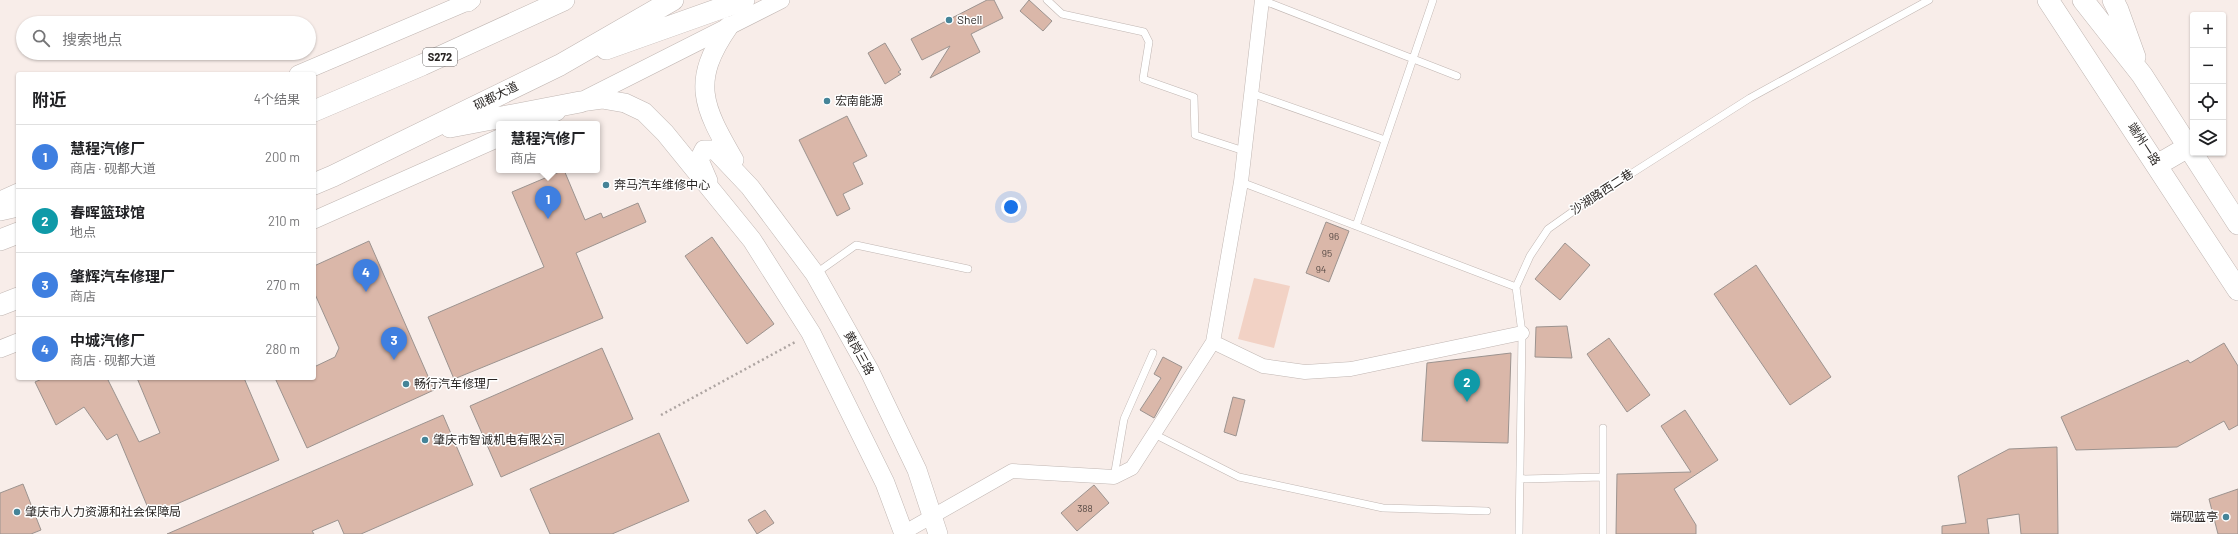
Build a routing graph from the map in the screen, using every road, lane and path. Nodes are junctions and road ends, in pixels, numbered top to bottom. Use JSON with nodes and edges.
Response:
{"nodes":[{"id":1,"x":564,"y":0,"type":"edge"},
{"id":2,"x":673,"y":0,"type":"edge"},
{"id":3,"x":744,"y":0,"type":"edge"},
{"id":4,"x":781,"y":0,"type":"edge"},
{"id":5,"x":1047,"y":0,"type":"edge"},
{"id":6,"x":1262,"y":0,"type":"edge"},
{"id":7,"x":1433,"y":0,"type":"edge"},
{"id":8,"x":1929,"y":0,"type":"edge"},
{"id":9,"x":2048,"y":0,"type":"edge"},
{"id":10,"x":2083,"y":0,"type":"edge"},
{"id":11,"x":2113,"y":0,"type":"edge"},
{"id":12,"x":470,"y":1,"type":"edge"},
{"id":13,"x":729,"y":26,"type":"junction"},
{"id":14,"x":1413,"y":59,"type":"junction"},
{"id":15,"x":560,"y":65,"type":"junction"},
{"id":16,"x":303,"y":72,"type":"edge"},
{"id":17,"x":2142,"y":75,"type":"junction"},
{"id":18,"x":1457,"y":76,"type":"dead end"},
{"id":19,"x":1251,"y":93,"type":"junction"},
{"id":20,"x":580,"y":102,"type":"junction"},
{"id":21,"x":316,"y":110,"type":"edge"},
{"id":22,"x":537,"y":121,"type":"edge"},
{"id":23,"x":422,"y":132,"type":"junction"},
{"id":24,"x":496,"y":139,"type":"edge"},
{"id":25,"x":1385,"y":140,"type":"junction"},
{"id":26,"x":2188,"y":147,"type":"junction"},
{"id":27,"x":1244,"y":150,"type":"junction"},
{"id":28,"x":2157,"y":164,"type":"junction"},
{"id":29,"x":333,"y":176,"type":"junction"},
{"id":30,"x":1240,"y":182,"type":"junction"},
{"id":31,"x":316,"y":183,"type":"edge"},
{"id":32,"x":750,"y":187,"type":"junction"},
{"id":33,"x":316,"y":188,"type":"edge"},
{"id":34,"x":16,"y":193,"type":"edge"},
{"id":35,"x":716,"y":196,"type":"junction"},
{"id":36,"x":0,"y":200,"type":"edge"},
{"id":37,"x":16,"y":206,"type":"edge"},
{"id":38,"x":0,"y":210,"type":"edge"},
{"id":39,"x":316,"y":219,"type":"edge"},
{"id":40,"x":2238,"y":224,"type":"edge"},
{"id":41,"x":1356,"y":226,"type":"junction"},
{"id":42,"x":16,"y":234,"type":"edge"},
{"id":43,"x":0,"y":240,"type":"edge"},
{"id":44,"x":968,"y":269,"type":"dead end"},
{"id":45,"x":815,"y":274,"type":"junction"},
{"id":46,"x":1516,"y":287,"type":"junction"},
{"id":47,"x":2238,"y":290,"type":"edge"},
{"id":48,"x":16,"y":299,"type":"edge"},
{"id":49,"x":0,"y":305,"type":"edge"},
{"id":50,"x":811,"y":333,"type":"junction"},
{"id":51,"x":1522,"y":333,"type":"junction"},
{"id":52,"x":1213,"y":342,"type":"junction"},
{"id":53,"x":16,"y":343,"type":"edge"},
{"id":54,"x":0,"y":349,"type":"edge"},
{"id":55,"x":1153,"y":352,"type":"dead end"},
{"id":56,"x":660,"y":415,"type":"dead end"},
{"id":57,"x":1603,"y":428,"type":"dead end"},
{"id":58,"x":1154,"y":434,"type":"junction"},
{"id":59,"x":1114,"y":477,"type":"junction"},
{"id":60,"x":1603,"y":477,"type":"junction"},
{"id":61,"x":1520,"y":479,"type":"junction"},
{"id":62,"x":1487,"y":511,"type":"dead end"},
{"id":63,"x":936,"y":526,"type":"edge"},
{"id":64,"x":904,"y":534,"type":"edge"},
{"id":65,"x":1519,"y":534,"type":"edge"},
{"id":66,"x":1603,"y":534,"type":"edge"}],
"edges":[{"from":1,"to":21,"type":"main road","number":"S272"},
{"from":2,"to":15,"type":"main road","name":"砚都大道"},
{"from":3,"to":15,"type":"main road"},
{"from":4,"to":13,"type":"street"},
{"from":5,"to":27,"type":"lane"},
{"from":6,"to":14,"type":"lane"},
{"from":6,"to":19,"type":"street"},
{"from":7,"to":14,"type":"lane"},
{"from":8,"to":46,"type":"lane","name":"沙湖路西二巷"},
{"from":9,"to":28,"type":"main road","name":"端州一路"},
{"from":10,"to":17,"type":"main road"},
{"from":11,"to":17,"type":"main road"},
{"from":12,"to":16,"type":"street"},
{"from":13,"to":20,"type":"street"},
{"from":13,"to":32,"type":"main road"},
{"from":14,"to":18,"type":"lane"},
{"from":14,"to":25,"type":"lane"},
{"from":15,"to":23,"type":"main road","name":"砚都大道"},
{"from":17,"to":26,"type":"main road"},
{"from":19,"to":25,"type":"lane"},
{"from":19,"to":27,"type":"street"},
{"from":20,"to":22,"type":"street"},
{"from":20,"to":23,"type":"main road"},
{"from":20,"to":35,"type":"main road"},
{"from":23,"to":29,"type":"main road","name":"砚都大道"},
{"from":24,"to":39,"type":"street"},
{"from":25,"to":41,"type":"lane"},
{"from":26,"to":28,"type":"main road"},
{"from":26,"to":40,"type":"main road"},
{"from":27,"to":30,"type":"street"},
{"from":28,"to":47,"type":"main road","name":"端州一路"},
{"from":29,"to":31,"type":"main road","name":"砚都大道"},
{"from":29,"to":33,"type":"main road"},
{"from":30,"to":41,"type":"lane"},
{"from":30,"to":52,"type":"street"},
{"from":32,"to":35,"type":"main road"},
{"from":32,"to":45,"type":"main road","name":"黄岗三路"},
{"from":34,"to":36,"type":"street"},
{"from":35,"to":50,"type":"main road"},
{"from":37,"to":38,"type":"main road"},
{"from":41,"to":46,"type":"lane"},
{"from":42,"to":43,"type":"main road"},
{"from":44,"to":45,"type":"lane"},
{"from":45,"to":63,"type":"main road","name":"黄岗三路"},
{"from":46,"to":51,"type":"lane"},
{"from":48,"to":49,"type":"main road"},
{"from":50,"to":56,"type":"path"},
{"from":50,"to":64,"type":"main road"},
{"from":51,"to":52,"type":"street"},
{"from":51,"to":61,"type":"lane"},
{"from":52,"to":58,"type":"street"},
{"from":53,"to":54,"type":"street"},
{"from":55,"to":59,"type":"lane"},
{"from":57,"to":60,"type":"lane"},
{"from":58,"to":59,"type":"street"},
{"from":58,"to":62,"type":"lane"},
{"from":59,"to":63,"type":"street"},
{"from":60,"to":61,"type":"lane"},
{"from":60,"to":66,"type":"lane"},
{"from":61,"to":65,"type":"lane"},
{"from":63,"to":64,"type":"street"}]}
